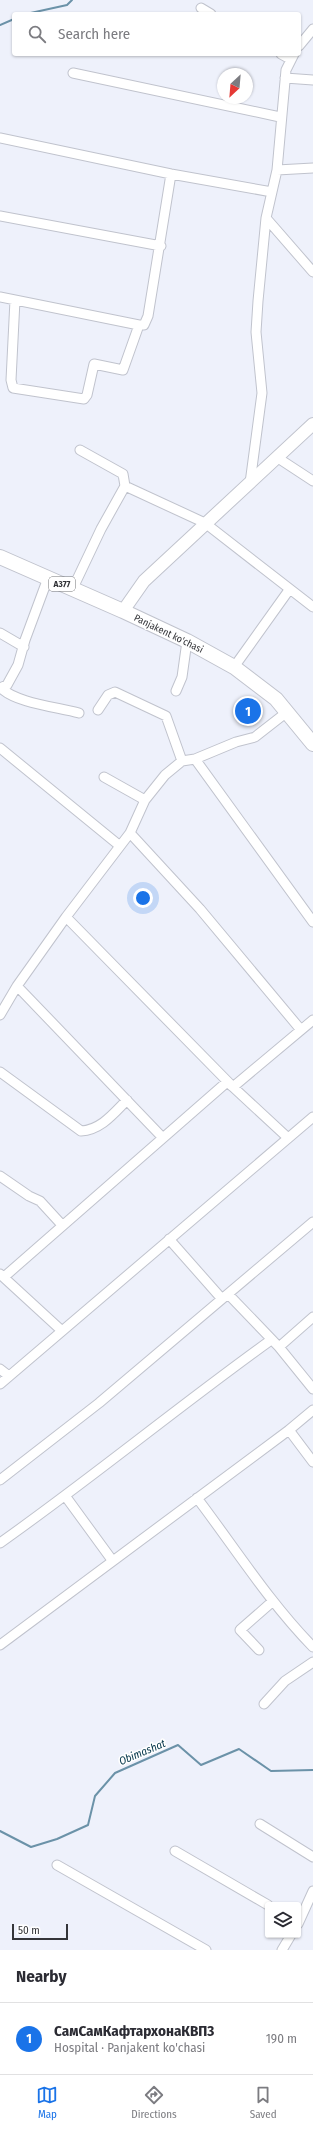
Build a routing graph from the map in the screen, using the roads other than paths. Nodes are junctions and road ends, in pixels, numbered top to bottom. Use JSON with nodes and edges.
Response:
{"nodes":[{"id":1,"x":201,"y":8,"type":"dead end"},
{"id":2,"x":208,"y":12,"type":"edge"},
{"id":3,"x":313,"y":29,"type":"edge"},
{"id":4,"x":301,"y":44,"type":"edge"},
{"id":5,"x":292,"y":57,"type":"edge"},
{"id":6,"x":73,"y":73,"type":"dead end"},
{"id":7,"x":285,"y":78,"type":"junction"},
{"id":8,"x":313,"y":80,"type":"edge"},
{"id":9,"x":280,"y":116,"type":"junction"},
{"id":10,"x":0,"y":138,"type":"edge"},
{"id":11,"x":313,"y":168,"type":"edge"},
{"id":12,"x":277,"y":170,"type":"junction"},
{"id":13,"x":171,"y":174,"type":"junction"},
{"id":14,"x":272,"y":192,"type":"junction"},
{"id":15,"x":0,"y":216,"type":"edge"},
{"id":16,"x":266,"y":218,"type":"junction"},
{"id":17,"x":160,"y":246,"type":"junction"},
{"id":18,"x":313,"y":272,"type":"edge"},
{"id":19,"x":0,"y":297,"type":"edge"},
{"id":20,"x":15,"y":300,"type":"junction"},
{"id":21,"x":139,"y":325,"type":"junction"},
{"id":22,"x":313,"y":424,"type":"edge"},
{"id":23,"x":80,"y":450,"type":"dead end"},
{"id":24,"x":278,"y":458,"type":"junction"},
{"id":25,"x":313,"y":482,"type":"edge"},
{"id":26,"x":250,"y":483,"type":"junction"},
{"id":27,"x":125,"y":486,"type":"junction"},
{"id":28,"x":205,"y":523,"type":"junction"},
{"id":29,"x":0,"y":557,"type":"edge"},
{"id":30,"x":48,"y":578,"type":"junction"},
{"id":31,"x":73,"y":588,"type":"junction"},
{"id":32,"x":289,"y":590,"type":"junction"},
{"id":33,"x":313,"y":607,"type":"edge"},
{"id":34,"x":123,"y":610,"type":"junction"},
{"id":35,"x":0,"y":633,"type":"edge"},
{"id":36,"x":187,"y":641,"type":"junction"},
{"id":37,"x":24,"y":647,"type":"junction"},
{"id":38,"x":234,"y":667,"type":"junction"},
{"id":39,"x":0,"y":688,"type":"edge"},
{"id":40,"x":176,"y":691,"type":"dead end"},
{"id":41,"x":98,"y":710,"type":"dead end"},
{"id":42,"x":287,"y":712,"type":"junction"},
{"id":43,"x":79,"y":713,"type":"dead end"},
{"id":44,"x":313,"y":744,"type":"edge"},
{"id":45,"x":0,"y":748,"type":"edge"},
{"id":46,"x":196,"y":759,"type":"junction"},
{"id":47,"x":182,"y":762,"type":"junction"},
{"id":48,"x":104,"y":777,"type":"dead end"},
{"id":49,"x":146,"y":800,"type":"junction"},
{"id":50,"x":130,"y":833,"type":"junction"},
{"id":51,"x":120,"y":846,"type":"junction"},
{"id":52,"x":66,"y":917,"type":"junction"},
{"id":53,"x":313,"y":922,"type":"edge"},
{"id":54,"x":17,"y":986,"type":"junction"},
{"id":55,"x":1,"y":1009,"type":"edge"},
{"id":56,"x":313,"y":1020,"type":"edge"},
{"id":57,"x":302,"y":1030,"type":"junction"},
{"id":58,"x":0,"y":1072,"type":"edge"},
{"id":59,"x":233,"y":1087,"type":"junction"},
{"id":60,"x":127,"y":1100,"type":"junction"},
{"id":61,"x":313,"y":1117,"type":"edge"},
{"id":62,"x":163,"y":1138,"type":"junction"},
{"id":63,"x":287,"y":1138,"type":"junction"},
{"id":64,"x":0,"y":1176,"type":"edge"},
{"id":65,"x":313,"y":1222,"type":"edge"},
{"id":66,"x":62,"y":1225,"type":"junction"},
{"id":67,"x":169,"y":1239,"type":"junction"},
{"id":68,"x":2,"y":1275,"type":"edge"},
{"id":69,"x":225,"y":1296,"type":"junction"},
{"id":70,"x":313,"y":1317,"type":"edge"},
{"id":71,"x":61,"y":1330,"type":"junction"},
{"id":72,"x":271,"y":1340,"type":"junction"},
{"id":73,"x":278,"y":1347,"type":"junction"},
{"id":74,"x":0,"y":1369,"type":"edge"},
{"id":75,"x":9,"y":1376,"type":"junction"},
{"id":76,"x":0,"y":1384,"type":"edge"},
{"id":77,"x":313,"y":1389,"type":"edge"},
{"id":78,"x":313,"y":1410,"type":"edge"},
{"id":79,"x":288,"y":1430,"type":"junction"},
{"id":80,"x":313,"y":1462,"type":"edge"},
{"id":81,"x":0,"y":1480,"type":"edge"},
{"id":82,"x":66,"y":1497,"type":"junction"},
{"id":83,"x":197,"y":1498,"type":"junction"},
{"id":84,"x":0,"y":1543,"type":"edge"},
{"id":85,"x":112,"y":1560,"type":"junction"},
{"id":86,"x":273,"y":1601,"type":"junction"},
{"id":87,"x":0,"y":1645,"type":"edge"},
{"id":88,"x":313,"y":1647,"type":"edge"},
{"id":89,"x":259,"y":1650,"type":"dead end"},
{"id":90,"x":313,"y":1662,"type":"edge"},
{"id":91,"x":264,"y":1704,"type":"dead end"},
{"id":92,"x":260,"y":1824,"type":"dead end"},
{"id":93,"x":175,"y":1851,"type":"dead end"},
{"id":94,"x":313,"y":1857,"type":"edge"},
{"id":95,"x":57,"y":1865,"type":"dead end"},
{"id":96,"x":313,"y":1891,"type":"edge"},
{"id":97,"x":265,"y":1903,"type":"edge"},
{"id":98,"x":301,"y":1917,"type":"edge"},
{"id":99,"x":289,"y":1938,"type":"edge"},
{"id":100,"x":206,"y":1950,"type":"edge"},
{"id":101,"x":282,"y":1950,"type":"edge"}],
"edges":[{"from":1,"to":2,"type":"street"},
{"from":3,"to":4,"type":"street"},
{"from":5,"to":7,"type":"street"},
{"from":6,"to":9,"type":"street"},
{"from":7,"to":8,"type":"street"},
{"from":7,"to":9,"type":"street"},
{"from":9,"to":12,"type":"street"},
{"from":10,"to":13,"type":"street"},
{"from":11,"to":12,"type":"street"},
{"from":12,"to":14,"type":"street"},
{"from":13,"to":14,"type":"street"},
{"from":13,"to":17,"type":"street"},
{"from":14,"to":16,"type":"street"},
{"from":15,"to":17,"type":"street"},
{"from":16,"to":18,"type":"street"},
{"from":16,"to":26,"type":"street"},
{"from":17,"to":21,"type":"street"},
{"from":19,"to":20,"type":"street"},
{"from":20,"to":21,"type":"street"},
{"from":20,"to":21,"type":"street"},
{"from":22,"to":24,"type":"main road"},
{"from":23,"to":27,"type":"street"},
{"from":24,"to":25,"type":"street"},
{"from":24,"to":26,"type":"main road"},
{"from":26,"to":28,"type":"main road"},
{"from":27,"to":28,"type":"street"},
{"from":27,"to":31,"type":"street"},
{"from":28,"to":32,"type":"street"},
{"from":28,"to":34,"type":"main road"},
{"from":29,"to":30,"type":"main road","name":"Panjakent ko'chasi","number":"A377"},
{"from":30,"to":31,"type":"main road","name":"Panjakent ko'chasi","number":"A377"},
{"from":30,"to":37,"type":"street"},
{"from":31,"to":34,"type":"main road","name":"Panjakent ko'chasi","number":"A377"},
{"from":32,"to":33,"type":"street"},
{"from":32,"to":38,"type":"street"},
{"from":34,"to":36,"type":"main road","name":"Panjakent ko'chasi"},
{"from":35,"to":37,"type":"street"},
{"from":36,"to":38,"type":"main road","name":"Panjakent ko'chasi"},
{"from":36,"to":40,"type":"street"},
{"from":37,"to":39,"type":"street"},
{"from":38,"to":42,"type":"main road","name":"Panjakent ko'chasi"},
{"from":39,"to":43,"type":"street"},
{"from":41,"to":47,"type":"street"},
{"from":42,"to":44,"type":"main road","name":"Panjakent ko'chasi"},
{"from":42,"to":46,"type":"street"},
{"from":45,"to":51,"type":"street"},
{"from":46,"to":47,"type":"street"},
{"from":46,"to":53,"type":"street"},
{"from":47,"to":49,"type":"street"},
{"from":48,"to":49,"type":"street"},
{"from":49,"to":50,"type":"street"},
{"from":50,"to":51,"type":"street"},
{"from":50,"to":57,"type":"street"},
{"from":51,"to":52,"type":"street"},
{"from":52,"to":54,"type":"street"},
{"from":52,"to":59,"type":"street"},
{"from":54,"to":55,"type":"street"},
{"from":54,"to":60,"type":"street"},
{"from":56,"to":57,"type":"street"},
{"from":57,"to":59,"type":"street"},
{"from":58,"to":60,"type":"street"},
{"from":59,"to":62,"type":"street"},
{"from":59,"to":63,"type":"street"},
{"from":60,"to":62,"type":"street"},
{"from":61,"to":63,"type":"street"},
{"from":62,"to":66,"type":"street"},
{"from":63,"to":67,"type":"street"},
{"from":64,"to":66,"type":"street"},
{"from":65,"to":69,"type":"street"},
{"from":66,"to":68,"type":"street"},
{"from":67,"to":69,"type":"street"},
{"from":67,"to":71,"type":"street"},
{"from":68,"to":71,"type":"street"},
{"from":69,"to":72,"type":"street"},
{"from":69,"to":81,"type":"street"},
{"from":70,"to":73,"type":"street"},
{"from":71,"to":75,"type":"street"},
{"from":72,"to":73,"type":"street"},
{"from":72,"to":82,"type":"street"},
{"from":73,"to":77,"type":"street"},
{"from":74,"to":75,"type":"street"},
{"from":75,"to":76,"type":"street"},
{"from":78,"to":79,"type":"street"},
{"from":79,"to":80,"type":"street"},
{"from":79,"to":83,"type":"street"},
{"from":82,"to":84,"type":"street"},
{"from":82,"to":85,"type":"street"},
{"from":83,"to":85,"type":"street"},
{"from":83,"to":86,"type":"street"},
{"from":85,"to":87,"type":"street"},
{"from":86,"to":88,"type":"street"},
{"from":86,"to":89,"type":"street"},
{"from":90,"to":91,"type":"street"},
{"from":92,"to":94,"type":"street"},
{"from":93,"to":97,"type":"street"},
{"from":95,"to":100,"type":"street"},
{"from":96,"to":98,"type":"street"},
{"from":99,"to":101,"type":"street"}]}
